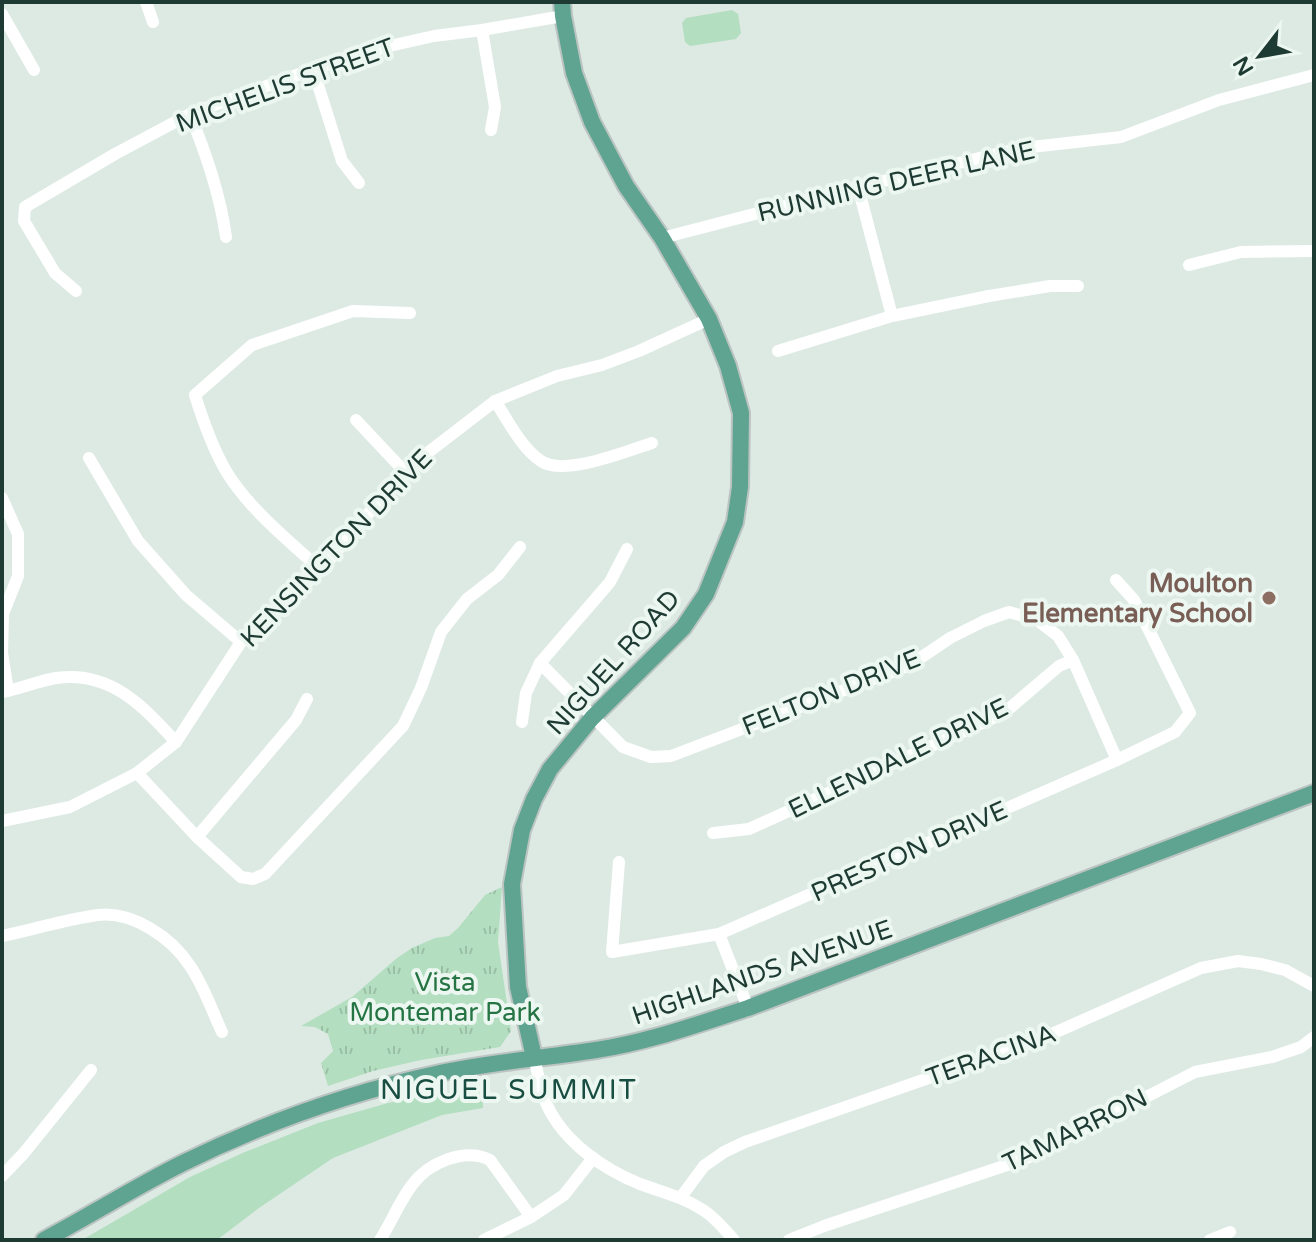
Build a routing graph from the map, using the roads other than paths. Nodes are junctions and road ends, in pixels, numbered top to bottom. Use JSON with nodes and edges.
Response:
{"nodes":[{"id":1,"x":146,"y":2,"type":"edge"},
{"id":2,"x":562,"y":9,"type":"edge"},
{"id":3,"x":2,"y":14,"type":"edge"},
{"id":4,"x":153,"y":22,"type":"dead end"},
{"id":5,"x":482,"y":30,"type":"junction"},
{"id":6,"x":313,"y":69,"type":"junction"},
{"id":7,"x":34,"y":70,"type":"dead end"},
{"id":8,"x":1314,"y":75,"type":"edge"},
{"id":9,"x":190,"y":114,"type":"junction"},
{"id":10,"x":491,"y":130,"type":"dead end"},
{"id":11,"x":359,"y":183,"type":"dead end"},
{"id":12,"x":858,"y":187,"type":"junction"},
{"id":13,"x":226,"y":237,"type":"dead end"},
{"id":14,"x":662,"y":238,"type":"junction"},
{"id":15,"x":1314,"y":251,"type":"edge"},
{"id":16,"x":1189,"y":265,"type":"dead end"},
{"id":17,"x":1078,"y":286,"type":"dead end"},
{"id":18,"x":76,"y":291,"type":"dead end"},
{"id":19,"x":410,"y":313,"type":"dead end"},
{"id":20,"x":892,"y":316,"type":"junction"},
{"id":21,"x":709,"y":319,"type":"junction"},
{"id":22,"x":778,"y":351,"type":"dead end"},
{"id":23,"x":495,"y":401,"type":"junction"},
{"id":24,"x":356,"y":420,"type":"dead end"},
{"id":25,"x":652,"y":443,"type":"dead end"},
{"id":26,"x":89,"y":458,"type":"dead end"},
{"id":27,"x":404,"y":471,"type":"junction"},
{"id":28,"x":2,"y":498,"type":"edge"},
{"id":29,"x":520,"y":547,"type":"dead end"},
{"id":30,"x":627,"y":549,"type":"dead end"},
{"id":31,"x":321,"y":570,"type":"junction"},
{"id":32,"x":1116,"y":580,"type":"dead end"},
{"id":33,"x":241,"y":642,"type":"junction"},
{"id":34,"x":1073,"y":660,"type":"junction"},
{"id":35,"x":540,"y":663,"type":"junction"},
{"id":36,"x":5,"y":691,"type":"edge"},
{"id":37,"x":307,"y":699,"type":"dead end"},
{"id":38,"x":592,"y":718,"type":"junction"},
{"id":39,"x":522,"y":722,"type":"dead end"},
{"id":40,"x":176,"y":742,"type":"junction"},
{"id":41,"x":1117,"y":760,"type":"junction"},
{"id":42,"x":137,"y":773,"type":"junction"},
{"id":43,"x":1314,"y":793,"type":"edge"},
{"id":44,"x":2,"y":821,"type":"edge"},
{"id":45,"x":713,"y":833,"type":"dead end"},
{"id":46,"x":197,"y":837,"type":"junction"},
{"id":47,"x":619,"y":862,"type":"dead end"},
{"id":48,"x":719,"y":934,"type":"junction"},
{"id":49,"x":2,"y":936,"type":"edge"},
{"id":50,"x":1314,"y":986,"type":"edge"},
{"id":51,"x":748,"y":1008,"type":"junction"},
{"id":52,"x":222,"y":1032,"type":"dead end"},
{"id":53,"x":1314,"y":1037,"type":"edge"},
{"id":54,"x":534,"y":1057,"type":"junction"},
{"id":55,"x":91,"y":1070,"type":"dead end"},
{"id":56,"x":593,"y":1158,"type":"junction"},
{"id":57,"x":2,"y":1176,"type":"edge"},
{"id":58,"x":681,"y":1197,"type":"junction"},
{"id":59,"x":531,"y":1217,"type":"junction"},
{"id":60,"x":1230,"y":1232,"type":"dead end"},
{"id":61,"x":44,"y":1240,"type":"edge"},
{"id":62,"x":380,"y":1240,"type":"edge"},
{"id":63,"x":484,"y":1240,"type":"edge"},
{"id":64,"x":734,"y":1240,"type":"edge"},
{"id":65,"x":789,"y":1240,"type":"edge"},
{"id":66,"x":1210,"y":1240,"type":"edge"}],
"edges":[{"from":1,"to":4,"type":"street"},
{"from":2,"to":5,"type":"street","name":"MICHELIS STREET"},
{"from":2,"to":14,"type":"main road","name":"NIGUEL ROAD"},
{"from":3,"to":7,"type":"street"},
{"from":5,"to":6,"type":"street","name":"MICHELIS STREET"},
{"from":5,"to":10,"type":"street"},
{"from":6,"to":9,"type":"street","name":"MICHELIS STREET"},
{"from":6,"to":11,"type":"street"},
{"from":8,"to":12,"type":"street","name":"RUNNING DEER LANE"},
{"from":9,"to":13,"type":"street"},
{"from":9,"to":18,"type":"street","name":"MICHELIS STREET"},
{"from":12,"to":14,"type":"street","name":"RUNNING DEER LANE"},
{"from":12,"to":20,"type":"street"},
{"from":14,"to":21,"type":"main road","name":"NIGUEL ROAD"},
{"from":15,"to":16,"type":"street"},
{"from":17,"to":20,"type":"street"},
{"from":19,"to":31,"type":"street"},
{"from":20,"to":22,"type":"street"},
{"from":21,"to":23,"type":"street","name":"KENSINGTON DRIVE"},
{"from":21,"to":38,"type":"main road","name":"NIGUEL ROAD"},
{"from":23,"to":25,"type":"street"},
{"from":23,"to":27,"type":"street","name":"KENSINGTON DRIVE"},
{"from":24,"to":27,"type":"street"},
{"from":26,"to":33,"type":"street"},
{"from":27,"to":31,"type":"street","name":"KENSINGTON DRIVE"},
{"from":28,"to":36,"type":"street"},
{"from":29,"to":46,"type":"street"},
{"from":30,"to":35,"type":"street"},
{"from":31,"to":33,"type":"street","name":"KENSINGTON DRIVE"},
{"from":32,"to":41,"type":"street","name":"PRESTON DRIVE"},
{"from":33,"to":40,"type":"street","name":"KENSINGTON DRIVE"},
{"from":34,"to":38,"type":"street","name":"FELTON DRIVE"},
{"from":34,"to":41,"type":"street","name":"FELTON DRIVE"},
{"from":34,"to":45,"type":"street","name":"ELLENDALE DRIVE"},
{"from":35,"to":38,"type":"street","name":"FELTON DRIVE"},
{"from":35,"to":39,"type":"street"},
{"from":36,"to":40,"type":"street"},
{"from":37,"to":46,"type":"street"},
{"from":38,"to":54,"type":"main road","name":"NIGUEL ROAD"},
{"from":40,"to":42,"type":"street","name":"KENSINGTON DRIVE"},
{"from":41,"to":48,"type":"street","name":"PRESTON DRIVE"},
{"from":42,"to":44,"type":"street","name":"KENSINGTON DRIVE"},
{"from":42,"to":46,"type":"street"},
{"from":43,"to":51,"type":"main road","name":"HIGHLANDS AVENUE"},
{"from":47,"to":48,"type":"street","name":"PRESTON DRIVE"},
{"from":48,"to":51,"type":"street"},
{"from":49,"to":52,"type":"street"},
{"from":50,"to":58,"type":"street","name":"TERACINA"},
{"from":51,"to":54,"type":"main road","name":"HIGHLANDS AVENUE"},
{"from":53,"to":65,"type":"street","name":"TAMARRON"},
{"from":54,"to":56,"type":"street","name":"NIGUEL ROAD"},
{"from":54,"to":61,"type":"main road","name":"HIGHLANDS AVENUE"},
{"from":55,"to":57,"type":"street"},
{"from":56,"to":58,"type":"street","name":"NIGUEL ROAD"},
{"from":56,"to":59,"type":"street"},
{"from":58,"to":64,"type":"street","name":"NIGUEL ROAD"},
{"from":59,"to":62,"type":"street"},
{"from":59,"to":63,"type":"street"},
{"from":60,"to":66,"type":"street"}]}
